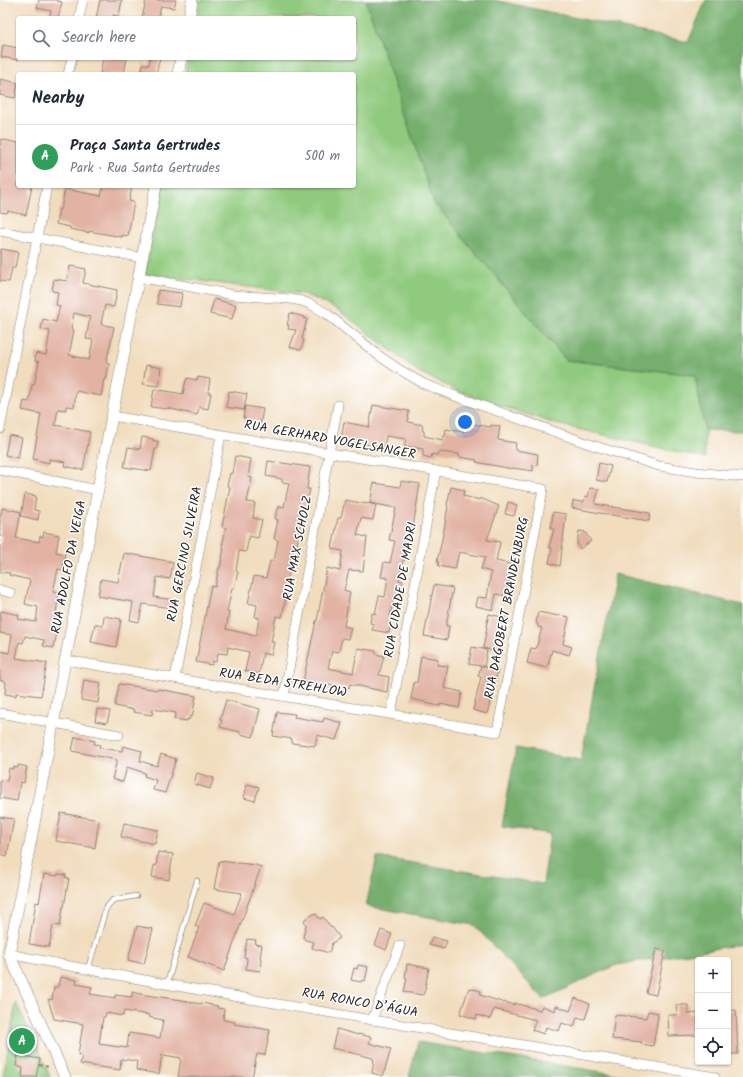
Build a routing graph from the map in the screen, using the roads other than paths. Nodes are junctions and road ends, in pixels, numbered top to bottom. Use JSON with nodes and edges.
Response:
{"nodes":[{"id":1,"x":83,"y":0,"type":"edge"},
{"id":2,"x":192,"y":0,"type":"edge"},
{"id":3,"x":79,"y":16,"type":"edge"},
{"id":4,"x":189,"y":16,"type":"edge"},
{"id":5,"x":72,"y":60,"type":"edge"},
{"id":6,"x":181,"y":60,"type":"edge"},
{"id":7,"x":68,"y":72,"type":"edge"},
{"id":8,"x":178,"y":72,"type":"edge"},
{"id":9,"x":47,"y":188,"type":"edge"},
{"id":10,"x":156,"y":188,"type":"edge"},
{"id":11,"x":0,"y":231,"type":"edge"},
{"id":12,"x":37,"y":238,"type":"junction"},
{"id":13,"x":142,"y":258,"type":"junction"},
{"id":14,"x":139,"y":277,"type":"junction"},
{"id":15,"x":338,"y":405,"type":"dead end"},
{"id":16,"x":112,"y":416,"type":"junction"},
{"id":17,"x":0,"y":429,"type":"edge"},
{"id":18,"x":221,"y":435,"type":"junction"},
{"id":19,"x":329,"y":453,"type":"junction"},
{"id":20,"x":0,"y":470,"type":"edge"},
{"id":21,"x":436,"y":471,"type":"junction"},
{"id":22,"x":743,"y":476,"type":"edge"},
{"id":23,"x":543,"y":489,"type":"joint"},
{"id":24,"x":98,"y":490,"type":"junction"},
{"id":25,"x":0,"y":590,"type":"edge"},
{"id":26,"x":12,"y":592,"type":"dead end"},
{"id":27,"x":65,"y":660,"type":"junction"},
{"id":28,"x":176,"y":678,"type":"junction"},
{"id":29,"x":284,"y":696,"type":"junction"},
{"id":30,"x":0,"y":713,"type":"edge"},
{"id":31,"x":391,"y":714,"type":"junction"},
{"id":32,"x":53,"y":723,"type":"junction"},
{"id":33,"x":497,"y":732,"type":"joint"},
{"id":34,"x":119,"y":735,"type":"dead end"},
{"id":35,"x":198,"y":881,"type":"dead end"},
{"id":36,"x":136,"y":896,"type":"dead end"},
{"id":37,"x":400,"y":945,"type":"dead end"},
{"id":38,"x":4,"y":954,"type":"edge"},
{"id":39,"x":88,"y":969,"type":"junction"},
{"id":40,"x":167,"y":984,"type":"junction"},
{"id":41,"x":372,"y":1020,"type":"junction"},
{"id":42,"x":65,"y":1077,"type":"edge"},
{"id":43,"x":715,"y":1077,"type":"edge"}],
"edges":[{"from":1,"to":3,"type":"street"},
{"from":2,"to":4,"type":"street"},
{"from":5,"to":7,"type":"street"},
{"from":6,"to":8,"type":"street"},
{"from":9,"to":12,"type":"street"},
{"from":10,"to":13,"type":"street","name":"RUA ADOLFO DA VEIGA"},
{"from":11,"to":12,"type":"street"},
{"from":12,"to":13,"type":"street"},
{"from":12,"to":17,"type":"street"},
{"from":13,"to":14,"type":"street","name":"RUA ADOLFO DA VEIGA"},
{"from":14,"to":16,"type":"street","name":"RUA ADOLFO DA VEIGA"},
{"from":14,"to":22,"type":"street"},
{"from":15,"to":19,"type":"street","name":"RUA MAX SCHOLZ"},
{"from":16,"to":18,"type":"street","name":"RUA GERHARD VOGELSANGER"},
{"from":16,"to":24,"type":"street","name":"RUA ADOLFO DA VEIGA"},
{"from":18,"to":19,"type":"street","name":"RUA GERHARD VOGELSANGER"},
{"from":18,"to":28,"type":"street","name":"RUA GERCINO SILVEIRA"},
{"from":19,"to":21,"type":"street","name":"RUA GERHARD VOGELSANGER"},
{"from":19,"to":29,"type":"street","name":"RUA MAX SCHOLZ"},
{"from":20,"to":24,"type":"street"},
{"from":21,"to":23,"type":"street","name":"RUA GERHARD VOGELSANGER"},
{"from":21,"to":31,"type":"street","name":"RUA CIDADE DE MADRI"},
{"from":23,"to":33,"type":"street","name":"RUA DAGOBERT BRANDENBURG"},
{"from":24,"to":27,"type":"street","name":"RUA ADOLFO DA VEIGA"},
{"from":25,"to":26,"type":"street"},
{"from":27,"to":28,"type":"street","name":"RUA BEDA STREHLOW"},
{"from":27,"to":32,"type":"street","name":"RUA ADOLFO DA VEIGA"},
{"from":28,"to":29,"type":"street","name":"RUA BEDA STREHLOW"},
{"from":29,"to":31,"type":"street","name":"RUA BEDA STREHLOW"},
{"from":30,"to":32,"type":"street"},
{"from":31,"to":33,"type":"street","name":"RUA BEDA STREHLOW"},
{"from":32,"to":34,"type":"street"},
{"from":32,"to":38,"type":"street","name":"RUA ADOLFO DA VEIGA"},
{"from":35,"to":40,"type":"lane"},
{"from":36,"to":39,"type":"lane"},
{"from":37,"to":41,"type":"street"},
{"from":38,"to":39,"type":"street","name":"RUA RONCO D’ÁGUA"},
{"from":38,"to":42,"type":"street"},
{"from":39,"to":40,"type":"street","name":"RUA RONCO D’ÁGUA"},
{"from":40,"to":41,"type":"street","name":"RUA RONCO D’ÁGUA"},
{"from":41,"to":43,"type":"street","name":"RUA RONCO D’ÁGUA"}]}
